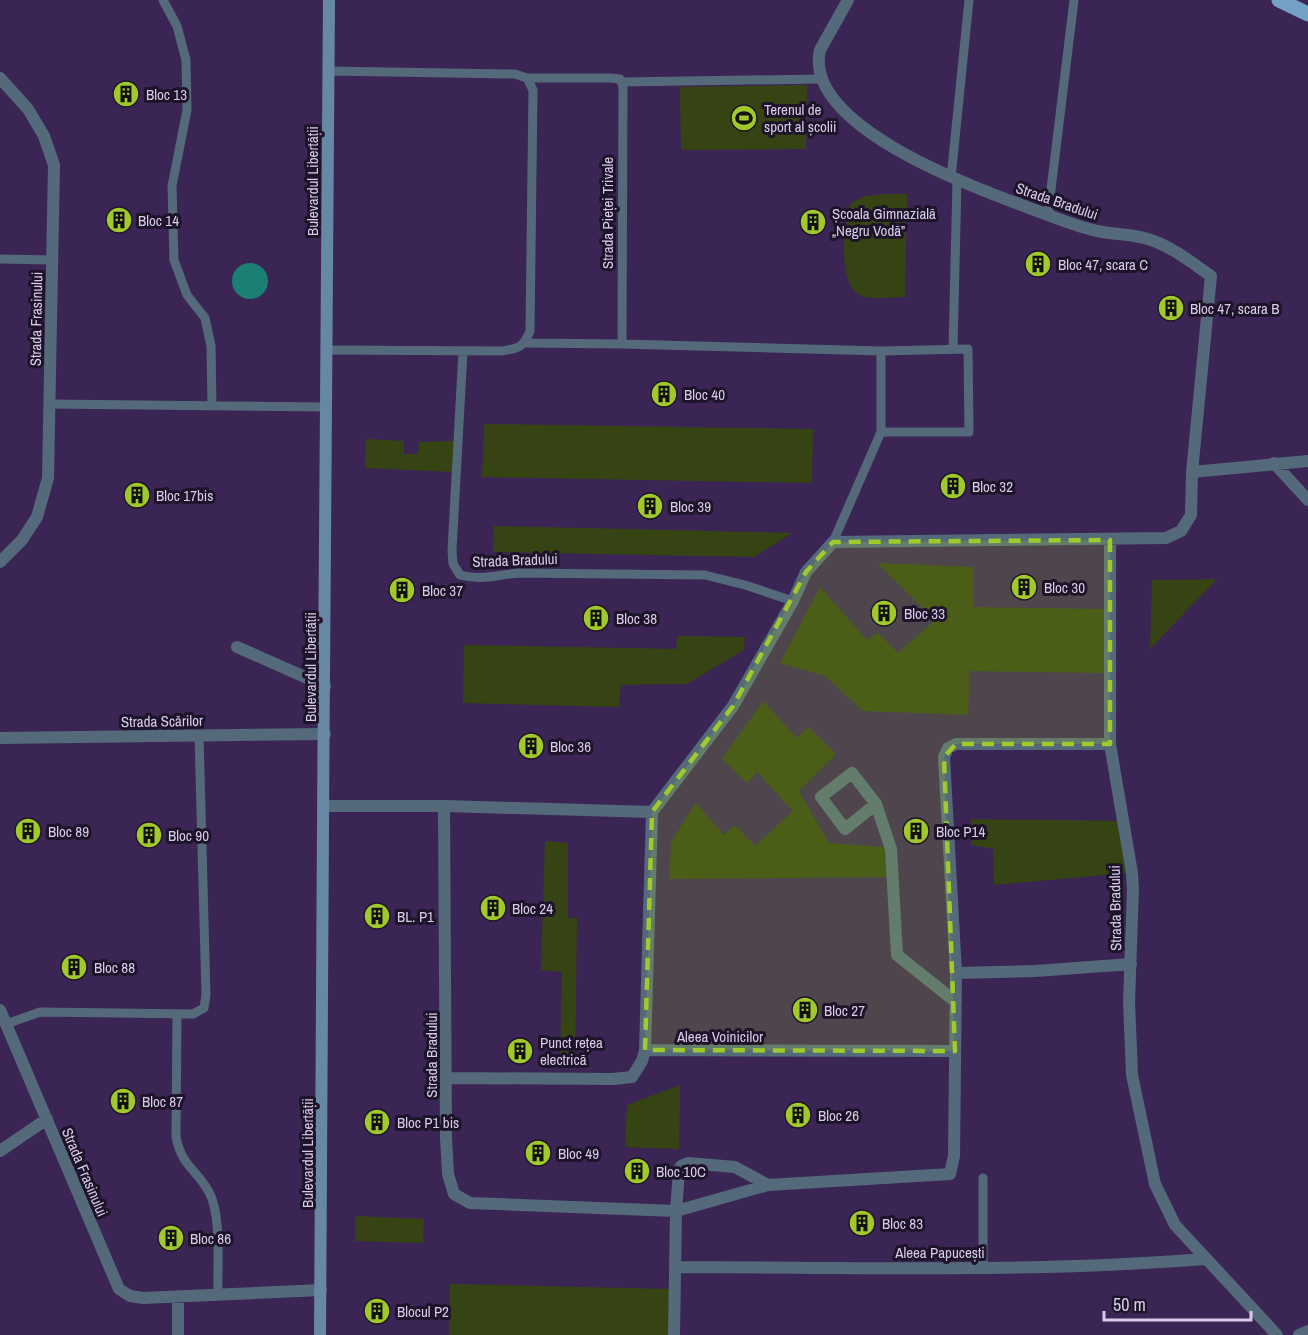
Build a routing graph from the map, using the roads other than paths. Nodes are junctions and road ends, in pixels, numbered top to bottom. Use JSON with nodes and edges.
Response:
{"nodes":[{"id":1,"x":162,"y":0,"type":"edge"},
{"id":2,"x":329,"y":0,"type":"edge"},
{"id":3,"x":848,"y":0,"type":"edge"},
{"id":4,"x":969,"y":0,"type":"edge"},
{"id":5,"x":1074,"y":0,"type":"edge"},
{"id":6,"x":1279,"y":0,"type":"edge"},
{"id":7,"x":1308,"y":14,"type":"edge"},
{"id":8,"x":328,"y":71,"type":"junction"},
{"id":9,"x":0,"y":78,"type":"edge"},
{"id":10,"x":527,"y":78,"type":"junction"},
{"id":11,"x":822,"y":79,"type":"junction"},
{"id":12,"x":621,"y":82,"type":"junction"},
{"id":13,"x":954,"y":179,"type":"junction"},
{"id":14,"x":1048,"y":214,"type":"junction"},
{"id":15,"x":0,"y":259,"type":"edge"},
{"id":16,"x":52,"y":260,"type":"junction"},
{"id":17,"x":525,"y":343,"type":"junction"},
{"id":18,"x":622,"y":344,"type":"junction"},
{"id":19,"x":953,"y":349,"type":"junction"},
{"id":20,"x":326,"y":350,"type":"junction"},
{"id":21,"x":462,"y":351,"type":"junction"},
{"id":22,"x":881,"y":351,"type":"junction"},
{"id":23,"x":50,"y":404,"type":"junction"},
{"id":24,"x":212,"y":406,"type":"junction"},
{"id":25,"x":326,"y":407,"type":"junction"},
{"id":26,"x":880,"y":432,"type":"junction"},
{"id":27,"x":1308,"y":460,"type":"edge"},
{"id":28,"x":1274,"y":463,"type":"junction"},
{"id":29,"x":1192,"y":472,"type":"junction"},
{"id":30,"x":1308,"y":500,"type":"edge"},
{"id":31,"x":1110,"y":540,"type":"junction"},
{"id":32,"x":833,"y":542,"type":"junction"},
{"id":33,"x":0,"y":562,"type":"edge"},
{"id":34,"x":793,"y":601,"type":"junction"},
{"id":35,"x":237,"y":647,"type":"dead end"},
{"id":36,"x":325,"y":686,"type":"junction"},
{"id":37,"x":325,"y":734,"type":"junction"},
{"id":38,"x":199,"y":736,"type":"junction"},
{"id":39,"x":0,"y":738,"type":"edge"},
{"id":40,"x":1110,"y":744,"type":"junction"},
{"id":41,"x":876,"y":804,"type":"junction"},
{"id":42,"x":325,"y":806,"type":"junction"},
{"id":43,"x":444,"y":806,"type":"junction"},
{"id":44,"x":652,"y":812,"type":"junction"},
{"id":45,"x":1131,"y":964,"type":"junction"},
{"id":46,"x":956,"y":974,"type":"junction"},
{"id":47,"x":956,"y":1002,"type":"junction"},
{"id":48,"x":0,"y":1010,"type":"edge"},
{"id":49,"x":177,"y":1014,"type":"junction"},
{"id":50,"x":6,"y":1024,"type":"junction"},
{"id":51,"x":645,"y":1050,"type":"junction"},
{"id":52,"x":955,"y":1051,"type":"junction"},
{"id":53,"x":447,"y":1078,"type":"junction"},
{"id":54,"x":47,"y":1119,"type":"junction"},
{"id":55,"x":0,"y":1151,"type":"edge"},
{"id":56,"x":982,"y":1178,"type":"dead end"},
{"id":57,"x":768,"y":1185,"type":"junction"},
{"id":58,"x":676,"y":1212,"type":"junction"},
{"id":59,"x":1205,"y":1259,"type":"junction"},
{"id":60,"x":675,"y":1267,"type":"junction"},
{"id":61,"x":983,"y":1267,"type":"junction"},
{"id":62,"x":321,"y":1290,"type":"junction"},
{"id":63,"x":218,"y":1295,"type":"junction"},
{"id":64,"x":178,"y":1297,"type":"junction"},
{"id":65,"x":1308,"y":1331,"type":"edge"},
{"id":66,"x":178,"y":1335,"type":"edge"},
{"id":67,"x":320,"y":1335,"type":"edge"},
{"id":68,"x":674,"y":1335,"type":"edge"},
{"id":69,"x":1276,"y":1335,"type":"edge"},
{"id":70,"x":1299,"y":1335,"type":"edge"}],
"edges":[{"from":1,"to":24,"type":"lane"},
{"from":2,"to":8,"type":"main road","name":"Bulevardul Libertății"},
{"from":3,"to":11,"type":"street","name":"Strada Bradului"},
{"from":4,"to":13,"type":"lane"},
{"from":5,"to":14,"type":"lane"},
{"from":6,"to":7,"type":"main road"},
{"from":8,"to":10,"type":"lane"},
{"from":8,"to":20,"type":"main road","name":"Bulevardul Libertății"},
{"from":9,"to":16,"type":"street","name":"Strada Frasinului"},
{"from":10,"to":12,"type":"lane"},
{"from":10,"to":17,"type":"lane"},
{"from":11,"to":12,"type":"lane"},
{"from":11,"to":13,"type":"street","name":"Strada Bradului"},
{"from":12,"to":18,"type":"lane","name":"Strada Pieței Trivale"},
{"from":13,"to":14,"type":"street","name":"Strada Bradului"},
{"from":13,"to":19,"type":"lane"},
{"from":14,"to":29,"type":"street","name":"Strada Bradului"},
{"from":15,"to":16,"type":"lane"},
{"from":16,"to":23,"type":"street","name":"Strada Frasinului"},
{"from":17,"to":18,"type":"lane"},
{"from":17,"to":21,"type":"lane"},
{"from":18,"to":22,"type":"lane"},
{"from":19,"to":22,"type":"lane"},
{"from":19,"to":26,"type":"lane"},
{"from":20,"to":21,"type":"lane"},
{"from":20,"to":25,"type":"main road","name":"Bulevardul Libertății"},
{"from":21,"to":34,"type":"lane","name":"Strada Bradului"},
{"from":22,"to":26,"type":"lane"},
{"from":23,"to":24,"type":"lane"},
{"from":23,"to":33,"type":"street","name":"Strada Frasinului"},
{"from":24,"to":25,"type":"lane"},
{"from":25,"to":36,"type":"main road","name":"Bulevardul Libertății"},
{"from":26,"to":32,"type":"lane"},
{"from":27,"to":28,"type":"street"},
{"from":28,"to":29,"type":"street"},
{"from":28,"to":30,"type":"street"},
{"from":29,"to":31,"type":"street","name":"Strada Bradului"},
{"from":31,"to":32,"type":"street","name":"Strada Bradului"},
{"from":31,"to":40,"type":"street","name":"Strada Bradului"},
{"from":32,"to":34,"type":"street"},
{"from":34,"to":44,"type":"street"},
{"from":35,"to":36,"type":"street"},
{"from":36,"to":37,"type":"main road","name":"Bulevardul Libertății"},
{"from":37,"to":38,"type":"street","name":"Strada Scărilor"},
{"from":37,"to":42,"type":"main road","name":"Bulevardul Libertății"},
{"from":38,"to":39,"type":"street","name":"Strada Scărilor"},
{"from":38,"to":49,"type":"lane"},
{"from":40,"to":45,"type":"street","name":"Strada Bradului"},
{"from":40,"to":46,"type":"street"},
{"from":41,"to":41,"type":"street"},
{"from":41,"to":47,"type":"street"},
{"from":42,"to":43,"type":"street"},
{"from":42,"to":62,"type":"main road","name":"Bulevardul Libertății"},
{"from":43,"to":44,"type":"street"},
{"from":43,"to":53,"type":"street","name":"Strada Bradului"},
{"from":44,"to":51,"type":"street"},
{"from":45,"to":46,"type":"street"},
{"from":45,"to":59,"type":"street","name":"Strada Bradului"},
{"from":46,"to":47,"type":"street"},
{"from":47,"to":52,"type":"street"},
{"from":48,"to":50,"type":"street","name":"Strada Frasinului"},
{"from":49,"to":50,"type":"lane"},
{"from":49,"to":63,"type":"lane"},
{"from":50,"to":54,"type":"street","name":"Strada Frasinului"},
{"from":51,"to":52,"type":"street","name":"Aleea Voinicilor"},
{"from":51,"to":53,"type":"street"},
{"from":52,"to":57,"type":"street"},
{"from":53,"to":58,"type":"street","name":"Strada Bradului"},
{"from":54,"to":55,"type":"street"},
{"from":54,"to":64,"type":"street","name":"Strada Frasinului"},
{"from":56,"to":61,"type":"lane"},
{"from":57,"to":58,"type":"street"},
{"from":57,"to":58,"type":"street"},
{"from":58,"to":60,"type":"street"},
{"from":59,"to":61,"type":"street","name":"Aleea Papucești"},
{"from":59,"to":69,"type":"street","name":"Strada Bradului"},
{"from":60,"to":61,"type":"street","name":"Aleea Papucești"},
{"from":60,"to":68,"type":"street"},
{"from":62,"to":63,"type":"street","name":"Strada Frasinului"},
{"from":62,"to":67,"type":"main road","name":"Bulevardul Libertății"},
{"from":63,"to":64,"type":"street","name":"Strada Frasinului"},
{"from":64,"to":66,"type":"street"},
{"from":65,"to":70,"type":"street"}]}
